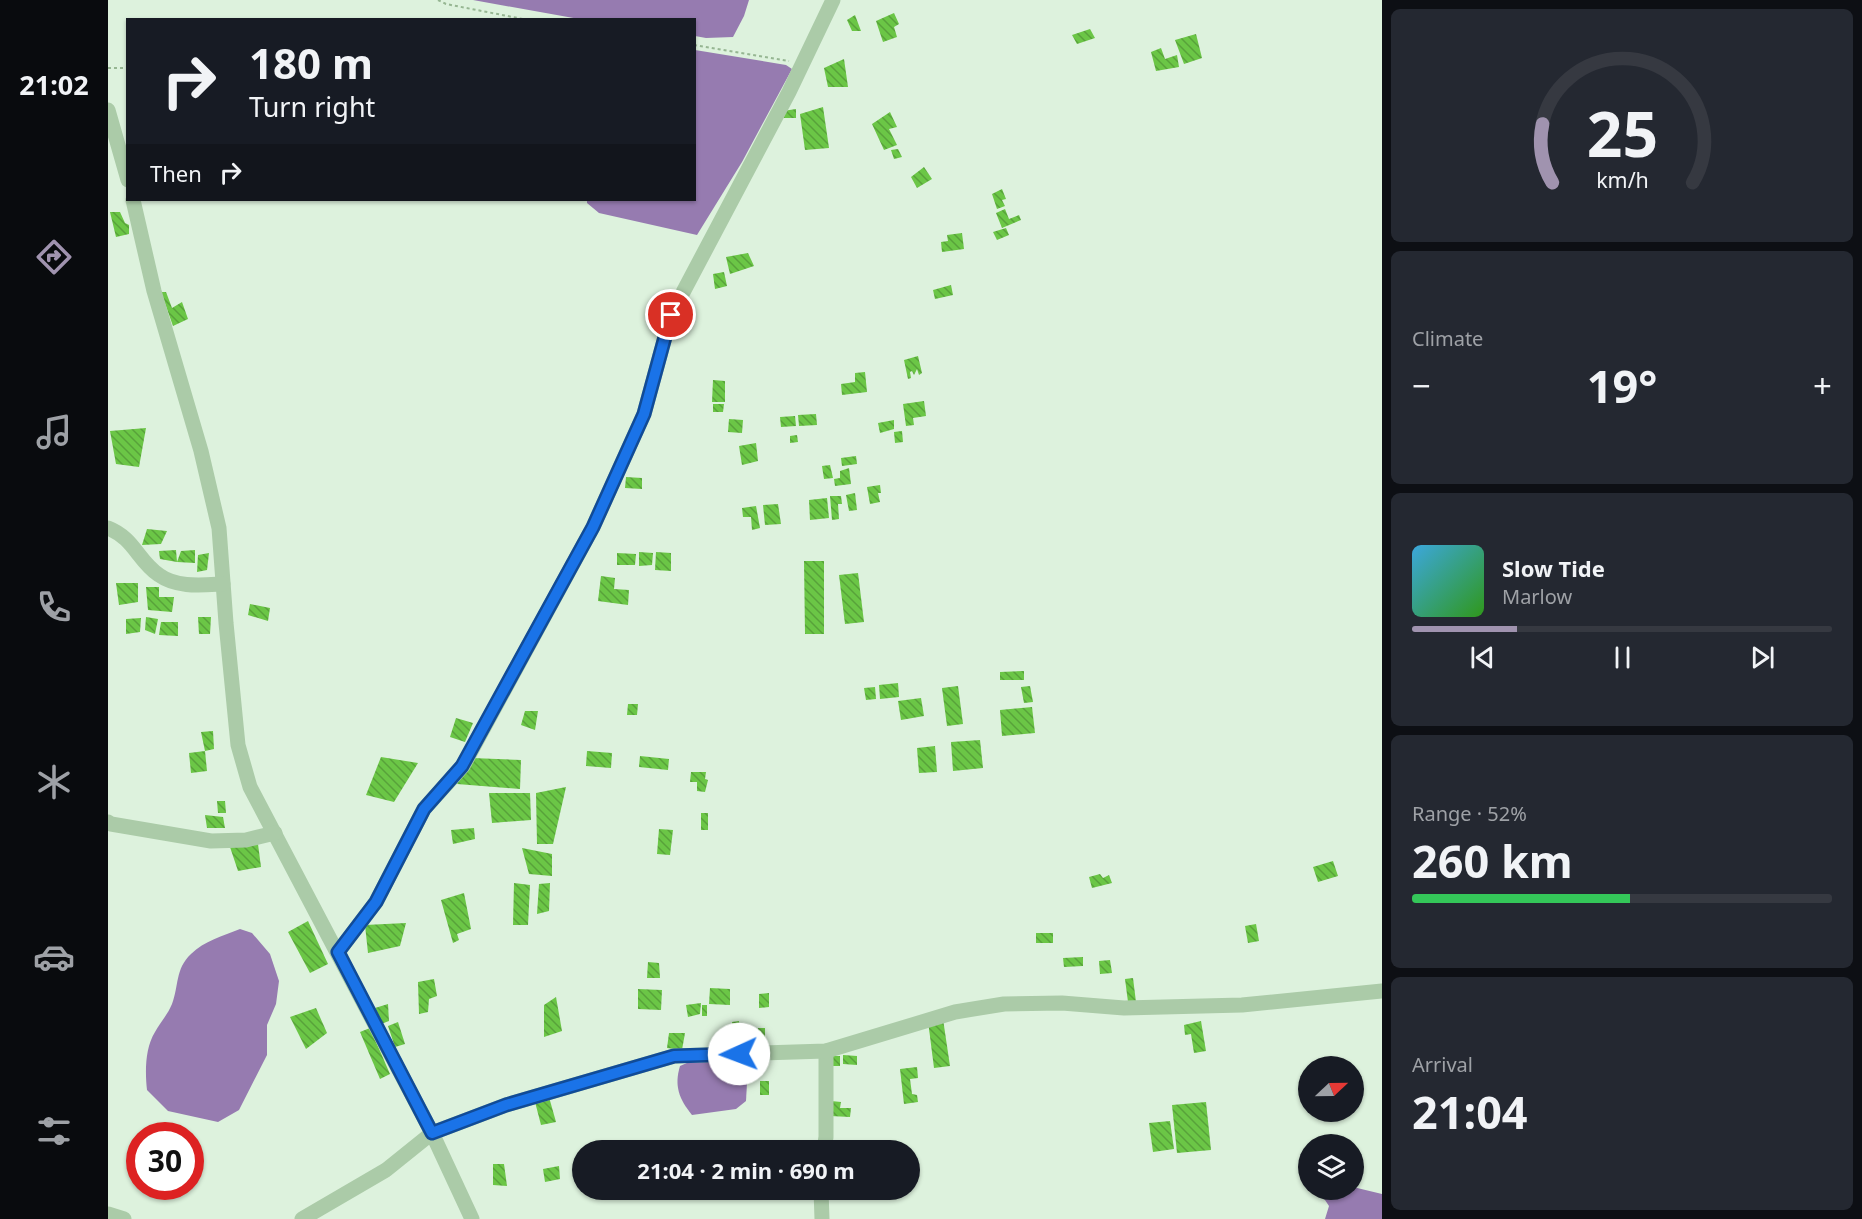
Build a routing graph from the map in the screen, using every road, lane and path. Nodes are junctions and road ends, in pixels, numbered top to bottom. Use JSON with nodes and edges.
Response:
{"nodes":[{"id":1,"x":438,"y":0,"type":"edge"},
{"id":2,"x":833,"y":0,"type":"edge"},
{"id":3,"x":518,"y":18,"type":"edge"},
{"id":4,"x":696,"y":45,"type":"edge"},
{"id":5,"x":803,"y":63,"type":"junction"},
{"id":6,"x":108,"y":68,"type":"edge"},
{"id":7,"x":126,"y":68,"type":"edge"},
{"id":8,"x":108,"y":110,"type":"edge"},
{"id":9,"x":126,"y":173,"type":"edge"},
{"id":10,"x":133,"y":201,"type":"edge"},
{"id":11,"x":108,"y":528,"type":"edge"},
{"id":12,"x":223,"y":584,"type":"junction"},
{"id":13,"x":108,"y":822,"type":"edge"},
{"id":14,"x":275,"y":833,"type":"junction"},
{"id":15,"x":338,"y":952,"type":"junction"},
{"id":16,"x":1382,"y":991,"type":"edge"},
{"id":17,"x":826,"y":1052,"type":"junction"},
{"id":18,"x":432,"y":1133,"type":"junction"},
{"id":19,"x":826,"y":1140,"type":"edge"},
{"id":20,"x":821,"y":1200,"type":"edge"},
{"id":21,"x":108,"y":1214,"type":"edge"},
{"id":22,"x":124,"y":1219,"type":"edge"},
{"id":23,"x":302,"y":1219,"type":"edge"},
{"id":24,"x":472,"y":1219,"type":"edge"},
{"id":25,"x":822,"y":1219,"type":"edge"}],
"edges":[{"from":1,"to":3,"type":"path"},
{"from":2,"to":5,"type":"street"},
{"from":4,"to":5,"type":"path"},
{"from":5,"to":15,"type":"street"},
{"from":6,"to":7,"type":"path"},
{"from":8,"to":9,"type":"street"},
{"from":10,"to":12,"type":"street"},
{"from":11,"to":12,"type":"street"},
{"from":12,"to":14,"type":"street"},
{"from":13,"to":14,"type":"street"},
{"from":14,"to":15,"type":"street"},
{"from":15,"to":18,"type":"street"},
{"from":16,"to":17,"type":"street"},
{"from":17,"to":18,"type":"street"},
{"from":17,"to":19,"type":"street"},
{"from":18,"to":23,"type":"street"},
{"from":18,"to":24,"type":"street"},
{"from":20,"to":25,"type":"street"},
{"from":21,"to":22,"type":"street"}]}
